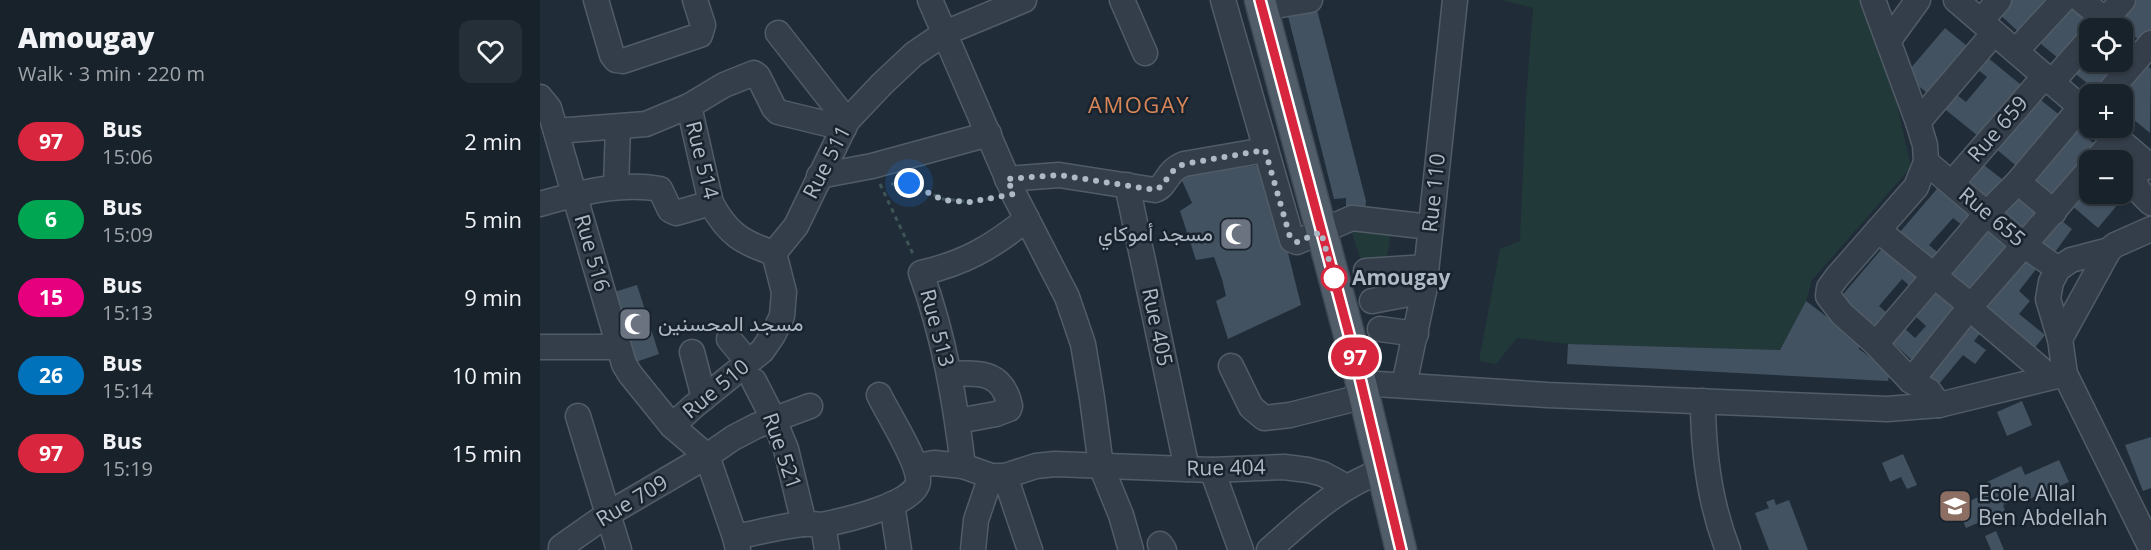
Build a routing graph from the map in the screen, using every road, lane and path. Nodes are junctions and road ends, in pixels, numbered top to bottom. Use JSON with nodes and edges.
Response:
{"nodes":[{"id":1,"x":596,"y":0,"type":"edge"},
{"id":2,"x":695,"y":0,"type":"edge"},
{"id":3,"x":930,"y":0,"type":"edge"},
{"id":4,"x":1024,"y":0,"type":"edge"},
{"id":5,"x":1223,"y":0,"type":"edge"},
{"id":6,"x":1310,"y":0,"type":"edge"},
{"id":7,"x":1455,"y":0,"type":"edge"},
{"id":8,"x":1873,"y":0,"type":"edge"},
{"id":9,"x":1918,"y":0,"type":"edge"},
{"id":10,"x":1956,"y":0,"type":"edge"},
{"id":11,"x":1999,"y":0,"type":"edge"},
{"id":12,"x":2063,"y":0,"type":"edge"},
{"id":13,"x":2081,"y":0,"type":"edge"},
{"id":14,"x":2123,"y":0,"type":"edge"},
{"id":15,"x":1130,"y":2,"type":"edge"},
{"id":16,"x":1261,"y":4,"type":"edge"},
{"id":17,"x":2100,"y":18,"type":"edge"},
{"id":18,"x":2115,"y":18,"type":"edge"},
{"id":19,"x":1988,"y":27,"type":"junction"},
{"id":20,"x":778,"y":33,"type":"dead end"},
{"id":21,"x":945,"y":33,"type":"junction"},
{"id":22,"x":1888,"y":40,"type":"junction"},
{"id":23,"x":2133,"y":43,"type":"edge"},
{"id":24,"x":2079,"y":49,"type":"edge"},
{"id":25,"x":2016,"y":51,"type":"junction"},
{"id":26,"x":1145,"y":53,"type":"dead end"},
{"id":27,"x":2148,"y":53,"type":"edge"},
{"id":28,"x":2048,"y":79,"type":"junction"},
{"id":29,"x":2117,"y":84,"type":"edge"},
{"id":30,"x":540,"y":97,"type":"edge"},
{"id":31,"x":689,"y":106,"type":"junction"},
{"id":32,"x":2079,"y":106,"type":"edge"},
{"id":33,"x":2079,"y":117,"type":"edge"},
{"id":34,"x":1918,"y":122,"type":"junction"},
{"id":35,"x":845,"y":124,"type":"junction"},
{"id":36,"x":618,"y":127,"type":"junction"},
{"id":37,"x":556,"y":131,"type":"junction"},
{"id":38,"x":989,"y":134,"type":"junction"},
{"id":39,"x":2117,"y":138,"type":"edge"},
{"id":40,"x":1265,"y":150,"type":"junction"},
{"id":41,"x":1926,"y":162,"type":"junction"},
{"id":42,"x":2148,"y":165,"type":"edge"},
{"id":43,"x":876,"y":175,"type":"junction"},
{"id":44,"x":819,"y":176,"type":"junction"},
{"id":45,"x":2018,"y":182,"type":"junction"},
{"id":46,"x":2079,"y":182,"type":"edge"},
{"id":47,"x":1952,"y":183,"type":"junction"},
{"id":48,"x":1127,"y":185,"type":"junction"},
{"id":49,"x":616,"y":187,"type":"junction"},
{"id":50,"x":1011,"y":187,"type":"junction"},
{"id":51,"x":575,"y":194,"type":"junction"},
{"id":52,"x":711,"y":202,"type":"junction"},
{"id":53,"x":2151,"y":203,"type":"edge"},
{"id":54,"x":540,"y":204,"type":"edge"},
{"id":55,"x":2054,"y":212,"type":"junction"},
{"id":56,"x":1987,"y":213,"type":"junction"},
{"id":57,"x":1027,"y":219,"type":"junction"},
{"id":58,"x":1430,"y":227,"type":"junction"},
{"id":59,"x":2151,"y":229,"type":"edge"},
{"id":60,"x":1878,"y":230,"type":"junction"},
{"id":61,"x":1321,"y":232,"type":"junction"},
{"id":62,"x":2025,"y":246,"type":"junction"},
{"id":63,"x":2109,"y":250,"type":"junction"},
{"id":64,"x":774,"y":253,"type":"junction"},
{"id":65,"x":2058,"y":269,"type":"junction"},
{"id":66,"x":1366,"y":271,"type":"dead end"},
{"id":67,"x":921,"y":273,"type":"junction"},
{"id":68,"x":1934,"y":277,"type":"junction"},
{"id":69,"x":1425,"y":279,"type":"junction"},
{"id":70,"x":1372,"y":301,"type":"dead end"},
{"id":71,"x":1970,"y":307,"type":"junction"},
{"id":72,"x":1380,"y":329,"type":"dead end"},
{"id":73,"x":1416,"y":334,"type":"junction"},
{"id":74,"x":729,"y":339,"type":"dead end"},
{"id":75,"x":2060,"y":339,"type":"junction"},
{"id":76,"x":1876,"y":344,"type":"junction"},
{"id":77,"x":540,"y":347,"type":"edge"},
{"id":78,"x":618,"y":347,"type":"junction"},
{"id":79,"x":692,"y":352,"type":"dead end"},
{"id":80,"x":1231,"y":366,"type":"dead end"},
{"id":81,"x":751,"y":371,"type":"junction"},
{"id":82,"x":949,"y":374,"type":"junction"},
{"id":83,"x":2057,"y":375,"type":"junction"},
{"id":84,"x":1911,"y":381,"type":"junction"},
{"id":85,"x":1404,"y":385,"type":"junction"},
{"id":86,"x":1363,"y":390,"type":"junction"},
{"id":87,"x":879,"y":395,"type":"dead end"},
{"id":88,"x":704,"y":398,"type":"junction"},
{"id":89,"x":1703,"y":401,"type":"junction"},
{"id":90,"x":1939,"y":405,"type":"junction"},
{"id":91,"x":810,"y":406,"type":"dead end"},
{"id":92,"x":578,"y":416,"type":"dead end"},
{"id":93,"x":774,"y":420,"type":"junction"},
{"id":94,"x":958,"y":421,"type":"junction"},
{"id":95,"x":672,"y":426,"type":"junction"},
{"id":96,"x":707,"y":456,"type":"junction"},
{"id":97,"x":917,"y":466,"type":"junction"},
{"id":98,"x":963,"y":466,"type":"junction"},
{"id":99,"x":1101,"y":466,"type":"junction"},
{"id":100,"x":1187,"y":469,"type":"junction"},
{"id":101,"x":1212,"y":470,"type":"junction"},
{"id":102,"x":1382,"y":471,"type":"junction"},
{"id":103,"x":998,"y":476,"type":"junction"},
{"id":104,"x":1347,"y":487,"type":"junction"},
{"id":105,"x":892,"y":504,"type":"junction"},
{"id":106,"x":608,"y":514,"type":"junction"},
{"id":107,"x":813,"y":524,"type":"junction"},
{"id":108,"x":736,"y":543,"type":"edge"},
{"id":109,"x":2151,"y":548,"type":"edge"},
{"id":110,"x":557,"y":549,"type":"edge"},
{"id":111,"x":619,"y":550,"type":"edge"},
{"id":112,"x":827,"y":550,"type":"edge"},
{"id":113,"x":899,"y":550,"type":"edge"},
{"id":114,"x":973,"y":550,"type":"edge"},
{"id":115,"x":1030,"y":550,"type":"edge"},
{"id":116,"x":1131,"y":550,"type":"edge"},
{"id":117,"x":1241,"y":550,"type":"edge"},
{"id":118,"x":1269,"y":550,"type":"edge"},
{"id":119,"x":1401,"y":550,"type":"edge"},
{"id":120,"x":1728,"y":550,"type":"edge"}],
"edges":[{"from":1,"to":2,"type":"street"},
{"from":3,"to":21,"type":"street"},
{"from":4,"to":21,"type":"street","name":"Rue 511"},
{"from":5,"to":40,"type":"street"},
{"from":6,"to":16,"type":"street"},
{"from":7,"to":58,"type":"street","name":"Rue 110"},
{"from":8,"to":22,"type":"street"},
{"from":9,"to":22,"type":"street"},
{"from":10,"to":19,"type":"street"},
{"from":11,"to":19,"type":"street"},
{"from":12,"to":25,"type":"street"},
{"from":13,"to":17,"type":"street"},
{"from":14,"to":18,"type":"street"},
{"from":15,"to":26,"type":"street"},
{"from":16,"to":61,"type":"main road"},
{"from":19,"to":25,"type":"street"},
{"from":19,"to":34,"type":"street"},
{"from":20,"to":35,"type":"street"},
{"from":21,"to":35,"type":"street","name":"Rue 511"},
{"from":21,"to":38,"type":"street"},
{"from":22,"to":34,"type":"street"},
{"from":23,"to":27,"type":"street"},
{"from":24,"to":28,"type":"street","name":"Rue 659"},
{"from":25,"to":28,"type":"street"},
{"from":27,"to":29,"type":"street"},
{"from":28,"to":32,"type":"street"},
{"from":28,"to":47,"type":"street","name":"Rue 659"},
{"from":30,"to":37,"type":"street","name":"Rue 516"},
{"from":31,"to":35,"type":"street"},
{"from":31,"to":36,"type":"street"},
{"from":31,"to":52,"type":"street","name":"Rue 514"},
{"from":33,"to":45,"type":"street"},
{"from":34,"to":41,"type":"street"},
{"from":35,"to":44,"type":"street","name":"Rue 511"},
{"from":36,"to":37,"type":"street"},
{"from":36,"to":49,"type":"street"},
{"from":37,"to":51,"type":"street","name":"Rue 516"},
{"from":38,"to":43,"type":"street"},
{"from":38,"to":50,"type":"street"},
{"from":39,"to":42,"type":"street"},
{"from":40,"to":48,"type":"street"},
{"from":40,"to":61,"type":"street"},
{"from":41,"to":47,"type":"street","name":"Rue 655"},
{"from":41,"to":60,"type":"street"},
{"from":42,"to":53,"type":"street"},
{"from":43,"to":44,"type":"street"},
{"from":43,"to":50,"type":"path"},
{"from":43,"to":67,"type":"path"},
{"from":44,"to":64,"type":"street","name":"Rue 511"},
{"from":45,"to":55,"type":"street"},
{"from":45,"to":56,"type":"street"},
{"from":46,"to":55,"type":"street"},
{"from":47,"to":56,"type":"street","name":"Rue 655"},
{"from":48,"to":50,"type":"street"},
{"from":48,"to":100,"type":"street","name":"Rue 405"},
{"from":49,"to":51,"type":"street"},
{"from":49,"to":52,"type":"street"},
{"from":50,"to":57,"type":"street"},
{"from":51,"to":54,"type":"street"},
{"from":51,"to":78,"type":"street","name":"Rue 516"},
{"from":52,"to":64,"type":"street","name":"Rue 514"},
{"from":55,"to":62,"type":"street"},
{"from":56,"to":62,"type":"street","name":"Rue 655"},
{"from":56,"to":68,"type":"street"},
{"from":57,"to":67,"type":"street","name":"Rue 513"},
{"from":57,"to":99,"type":"street"},
{"from":58,"to":61,"type":"street"},
{"from":58,"to":69,"type":"street","name":"Rue 110"},
{"from":59,"to":63,"type":"street"},
{"from":60,"to":68,"type":"street"},
{"from":60,"to":76,"type":"street"},
{"from":61,"to":86,"type":"main road"},
{"from":62,"to":65,"type":"street","name":"Rue 655"},
{"from":62,"to":71,"type":"street"},
{"from":63,"to":65,"type":"street"},
{"from":63,"to":75,"type":"street"},
{"from":64,"to":81,"type":"street","name":"Rue 510"},
{"from":65,"to":75,"type":"street"},
{"from":66,"to":69,"type":"street"},
{"from":67,"to":82,"type":"street","name":"Rue 513"},
{"from":68,"to":71,"type":"street"},
{"from":68,"to":76,"type":"street"},
{"from":69,"to":70,"type":"street"},
{"from":69,"to":73,"type":"street","name":"Rue 110"},
{"from":71,"to":83,"type":"street"},
{"from":71,"to":84,"type":"street"},
{"from":72,"to":73,"type":"street"},
{"from":73,"to":85,"type":"street","name":"Rue 110"},
{"from":74,"to":81,"type":"street","name":"Rue 521"},
{"from":75,"to":83,"type":"street"},
{"from":76,"to":84,"type":"street"},
{"from":77,"to":78,"type":"street"},
{"from":78,"to":95,"type":"street","name":"Rue 516"},
{"from":79,"to":88,"type":"street"},
{"from":80,"to":86,"type":"street"},
{"from":81,"to":88,"type":"street","name":"Rue 510"},
{"from":81,"to":93,"type":"street","name":"Rue 521"},
{"from":82,"to":94,"type":"street","name":"Rue 513"},
{"from":82,"to":94,"type":"street"},
{"from":83,"to":90,"type":"street"},
{"from":83,"to":109,"type":"street"},
{"from":84,"to":90,"type":"street"},
{"from":85,"to":86,"type":"street"},
{"from":85,"to":89,"type":"street"},
{"from":86,"to":102,"type":"main road"},
{"from":87,"to":97,"type":"street"},
{"from":88,"to":95,"type":"street","name":"Rue 510"},
{"from":89,"to":90,"type":"street"},
{"from":89,"to":120,"type":"street"},
{"from":91,"to":93,"type":"street","name":"Rue 709"},
{"from":92,"to":106,"type":"street"},
{"from":93,"to":96,"type":"street","name":"Rue 709"},
{"from":93,"to":107,"type":"street","name":"Rue 521"},
{"from":94,"to":98,"type":"street","name":"Rue 513"},
{"from":95,"to":96,"type":"street","name":"Rue 516"},
{"from":96,"to":106,"type":"street","name":"Rue 709"},
{"from":96,"to":108,"type":"street"},
{"from":97,"to":98,"type":"street"},
{"from":97,"to":105,"type":"street"},
{"from":98,"to":103,"type":"street"},
{"from":99,"to":100,"type":"street","name":"Rue 404"},
{"from":99,"to":103,"type":"street","name":"Rue 404"},
{"from":99,"to":116,"type":"street"},
{"from":100,"to":101,"type":"street","name":"Rue 404"},
{"from":101,"to":104,"type":"street","name":"Rue 404"},
{"from":101,"to":117,"type":"street"},
{"from":102,"to":104,"type":"street"},
{"from":102,"to":119,"type":"main road"},
{"from":103,"to":114,"type":"street"},
{"from":103,"to":115,"type":"street"},
{"from":104,"to":118,"type":"street"},
{"from":105,"to":107,"type":"street"},
{"from":105,"to":113,"type":"street"},
{"from":106,"to":110,"type":"street","name":"Rue 709"},
{"from":106,"to":111,"type":"street"},
{"from":107,"to":108,"type":"street"},
{"from":107,"to":112,"type":"street","name":"Rue 521"}]}
